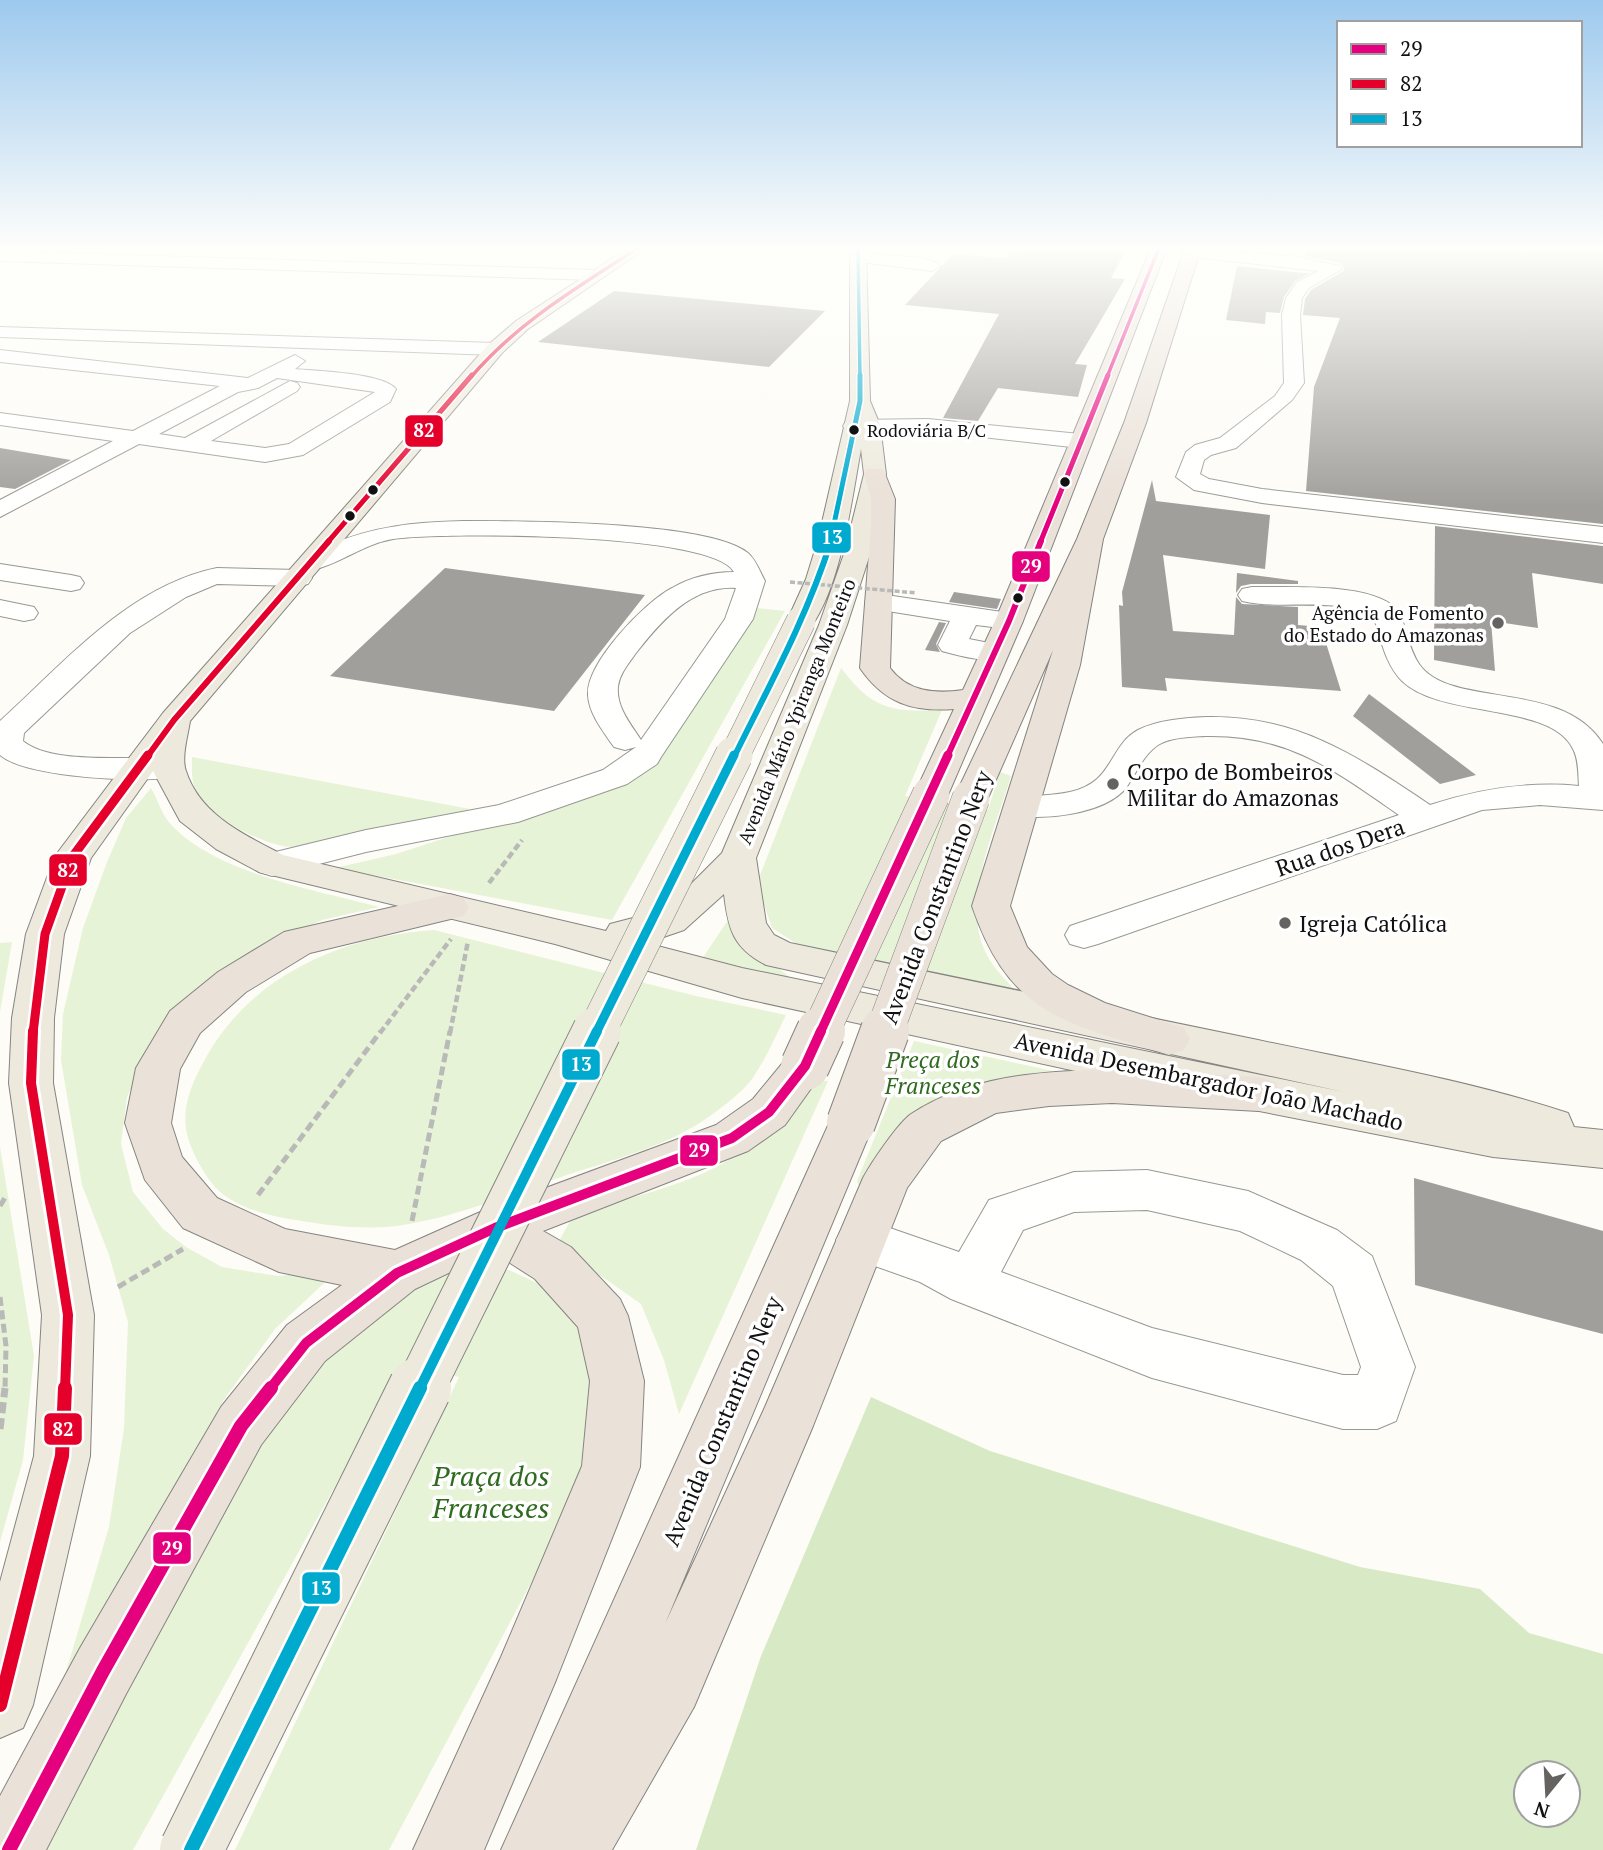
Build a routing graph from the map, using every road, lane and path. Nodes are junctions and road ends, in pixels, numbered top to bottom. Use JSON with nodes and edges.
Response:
{"nodes":[{"id":1,"x":55,"y":334,"type":"edge"},
{"id":2,"x":65,"y":334,"type":"edge"},
{"id":3,"x":511,"y":334,"type":"edge"},
{"id":4,"x":859,"y":334,"type":"edge"},
{"id":5,"x":1124,"y":334,"type":"edge"},
{"id":6,"x":1164,"y":334,"type":"edge"},
{"id":7,"x":1292,"y":334,"type":"edge"},
{"id":8,"x":328,"y":343,"type":"junction"},
{"id":9,"x":369,"y":345,"type":"junction"},
{"id":10,"x":495,"y":349,"type":"junction"},
{"id":11,"x":1,"y":357,"type":"edge"},
{"id":12,"x":274,"y":372,"type":"junction"},
{"id":13,"x":309,"y":376,"type":"junction"},
{"id":14,"x":252,"y":383,"type":"junction"},
{"id":15,"x":0,"y":400,"type":"edge"},
{"id":16,"x":170,"y":400,"type":"dead end"},
{"id":17,"x":199,"y":404,"type":"junction"},
{"id":18,"x":0,"y":419,"type":"edge"},
{"id":19,"x":861,"y":425,"type":"junction"},
{"id":20,"x":153,"y":434,"type":"junction"},
{"id":21,"x":1080,"y":441,"type":"junction"},
{"id":22,"x":186,"y":446,"type":"junction"},
{"id":23,"x":875,"y":474,"type":"junction"},
{"id":24,"x":86,"y":489,"type":"dead end"},
{"id":25,"x":3,"y":509,"type":"edge"},
{"id":26,"x":43,"y":513,"type":"dead end"},
{"id":27,"x":1603,"y":535,"type":"edge"},
{"id":28,"x":1090,"y":539,"type":"junction"},
{"id":29,"x":306,"y":570,"type":"junction"},
{"id":30,"x":0,"y":572,"type":"edge"},
{"id":31,"x":752,"y":581,"type":"junction"},
{"id":32,"x":71,"y":583,"type":"dead end"},
{"id":33,"x":917,"y":593,"type":"dead end"},
{"id":34,"x":1252,"y":595,"type":"dead end"},
{"id":35,"x":795,"y":601,"type":"junction"},
{"id":36,"x":879,"y":602,"type":"junction"},
{"id":37,"x":967,"y":615,"type":"junction"},
{"id":38,"x":1009,"y":621,"type":"junction"},
{"id":39,"x":994,"y":652,"type":"junction"},
{"id":40,"x":972,"y":698,"type":"junction"},
{"id":41,"x":625,"y":740,"type":"dead end"},
{"id":42,"x":152,"y":770,"type":"junction"},
{"id":43,"x":1600,"y":800,"type":"edge"},
{"id":44,"x":1022,"y":807,"type":"junction"},
{"id":45,"x":1426,"y":818,"type":"junction"},
{"id":46,"x":529,"y":831,"type":"dead end"},
{"id":47,"x":738,"y":858,"type":"junction"},
{"id":48,"x":272,"y":864,"type":"junction"},
{"id":49,"x":488,"y":884,"type":"dead end"},
{"id":50,"x":458,"y":926,"type":"junction"},
{"id":51,"x":555,"y":931,"type":"junction"},
{"id":52,"x":1084,"y":935,"type":"dead end"},
{"id":53,"x":780,"y":955,"type":"joint"},
{"id":54,"x":1169,"y":1040,"type":"junction"},
{"id":55,"x":1259,"y":1094,"type":"junction"},
{"id":56,"x":1603,"y":1141,"type":"edge"},
{"id":57,"x":1603,"y":1149,"type":"edge"},
{"id":58,"x":257,"y":1196,"type":"dead end"},
{"id":59,"x":495,"y":1228,"type":"junction"},
{"id":60,"x":862,"y":1240,"type":"junction"},
{"id":61,"x":186,"y":1247,"type":"dead end"},
{"id":62,"x":404,"y":1249,"type":"junction"},
{"id":63,"x":969,"y":1283,"type":"junction"},
{"id":64,"x":118,"y":1287,"type":"dead end"},
{"id":65,"x":0,"y":1297,"type":"edge"},
{"id":66,"x":0,"y":1429,"type":"edge"},
{"id":67,"x":0,"y":1705,"type":"edge"},
{"id":68,"x":9,"y":1850,"type":"edge"},
{"id":69,"x":191,"y":1850,"type":"edge"},
{"id":70,"x":448,"y":1850,"type":"edge"},
{"id":71,"x":536,"y":1850,"type":"edge"},
{"id":72,"x":573,"y":1850,"type":"edge"}],
"edges":[{"from":1,"to":11,"type":"street"},
{"from":2,"to":8,"type":"street"},
{"from":3,"to":10,"type":"main road"},
{"from":4,"to":19,"type":"main road","name":"Avenida Mário Ypiranga Monteiro"},
{"from":5,"to":21,"type":"highway","name":"Avenida Constantino Nery"},
{"from":6,"to":28,"type":"highway","name":"Avenida Constantino Nery"},
{"from":7,"to":27,"type":"street"},
{"from":8,"to":9,"type":"street"},
{"from":8,"to":12,"type":"street"},
{"from":9,"to":10,"type":"street"},
{"from":9,"to":13,"type":"street"},
{"from":10,"to":29,"type":"main road"},
{"from":11,"to":14,"type":"street"},
{"from":12,"to":13,"type":"street"},
{"from":12,"to":14,"type":"street"},
{"from":13,"to":22,"type":"street"},
{"from":13,"to":22,"type":"street"},
{"from":14,"to":17,"type":"street"},
{"from":14,"to":20,"type":"street"},
{"from":15,"to":20,"type":"street"},
{"from":16,"to":17,"type":"street"},
{"from":17,"to":20,"type":"street"},
{"from":18,"to":20,"type":"street"},
{"from":19,"to":21,"type":"street"},
{"from":19,"to":23,"type":"main road","name":"Avenida Mário Ypiranga Monteiro"},
{"from":19,"to":35,"type":"main road","name":"Avenida Mário Ypiranga Monteiro"},
{"from":20,"to":22,"type":"street"},
{"from":20,"to":24,"type":"street"},
{"from":20,"to":25,"type":"street"},
{"from":21,"to":38,"type":"highway","name":"Avenida Constantino Nery"},
{"from":23,"to":36,"type":"highway"},
{"from":23,"to":47,"type":"main road","name":"Avenida Mário Ypiranga Monteiro"},
{"from":25,"to":26,"type":"street"},
{"from":28,"to":44,"type":"highway"},
{"from":28,"to":71,"type":"highway","name":"Avenida Constantino Nery","bridge":true},
{"from":29,"to":31,"type":"street"},
{"from":29,"to":42,"type":"main road"},
{"from":29,"to":42,"type":"street"},
{"from":30,"to":32,"type":"street"},
{"from":31,"to":41,"type":"street"},
{"from":31,"to":48,"type":"street"},
{"from":33,"to":35,"type":"path","bridge":true},
{"from":34,"to":43,"type":"street"},
{"from":35,"to":69,"type":"main road","name":"Avenida Mário Ypiranga Monteiro","bridge":true},
{"from":36,"to":37,"type":"street"},
{"from":36,"to":40,"type":"highway"},
{"from":37,"to":38,"type":"street"},
{"from":37,"to":39,"type":"street"},
{"from":38,"to":39,"type":"highway","name":"Avenida Constantino Nery"},
{"from":39,"to":40,"type":"highway","name":"Avenida Constantino Nery"},
{"from":40,"to":59,"type":"highway","name":"Avenida Constantino Nery","bridge":true},
{"from":42,"to":48,"type":"main road","name":"Avenida Desembargador João Machado"},
{"from":42,"to":67,"type":"main road"},
{"from":43,"to":45,"type":"street","name":"Rua dos Dera"},
{"from":44,"to":45,"type":"street"},
{"from":44,"to":54,"type":"highway"},
{"from":45,"to":52,"type":"street","name":"Rua dos Dera"},
{"from":46,"to":49,"type":"path"},
{"from":47,"to":51,"type":"main road","name":"Avenida Mário Ypiranga Monteiro"},
{"from":47,"to":53,"type":"main road","name":"Avenida Mário Ypiranga Monteiro"},
{"from":48,"to":50,"type":"main road","name":"Avenida Desembargador João Machado"},
{"from":50,"to":51,"type":"main road","name":"Avenida Desembargador João Machado"},
{"from":50,"to":58,"type":"path"},
{"from":50,"to":62,"type":"path"},
{"from":50,"to":62,"type":"highway"},
{"from":51,"to":55,"type":"main road","name":"Avenida Desembargador João Machado"},
{"from":53,"to":54,"type":"main road","name":"Avenida Desembargador João Machado"},
{"from":54,"to":56,"type":"main road","name":"Avenida Desembargador João Machado"},
{"from":55,"to":57,"type":"main road","name":"Avenida Desembargador João Machado"},
{"from":55,"to":60,"type":"highway"},
{"from":59,"to":62,"type":"highway","name":"Avenida Constantino Nery"},
{"from":59,"to":70,"type":"highway"},
{"from":60,"to":63,"type":"street"},
{"from":60,"to":72,"type":"highway"},
{"from":61,"to":64,"type":"path"},
{"from":62,"to":68,"type":"highway","name":"Avenida Constantino Nery"},
{"from":63,"to":63,"type":"street"},
{"from":65,"to":66,"type":"path"}]}
